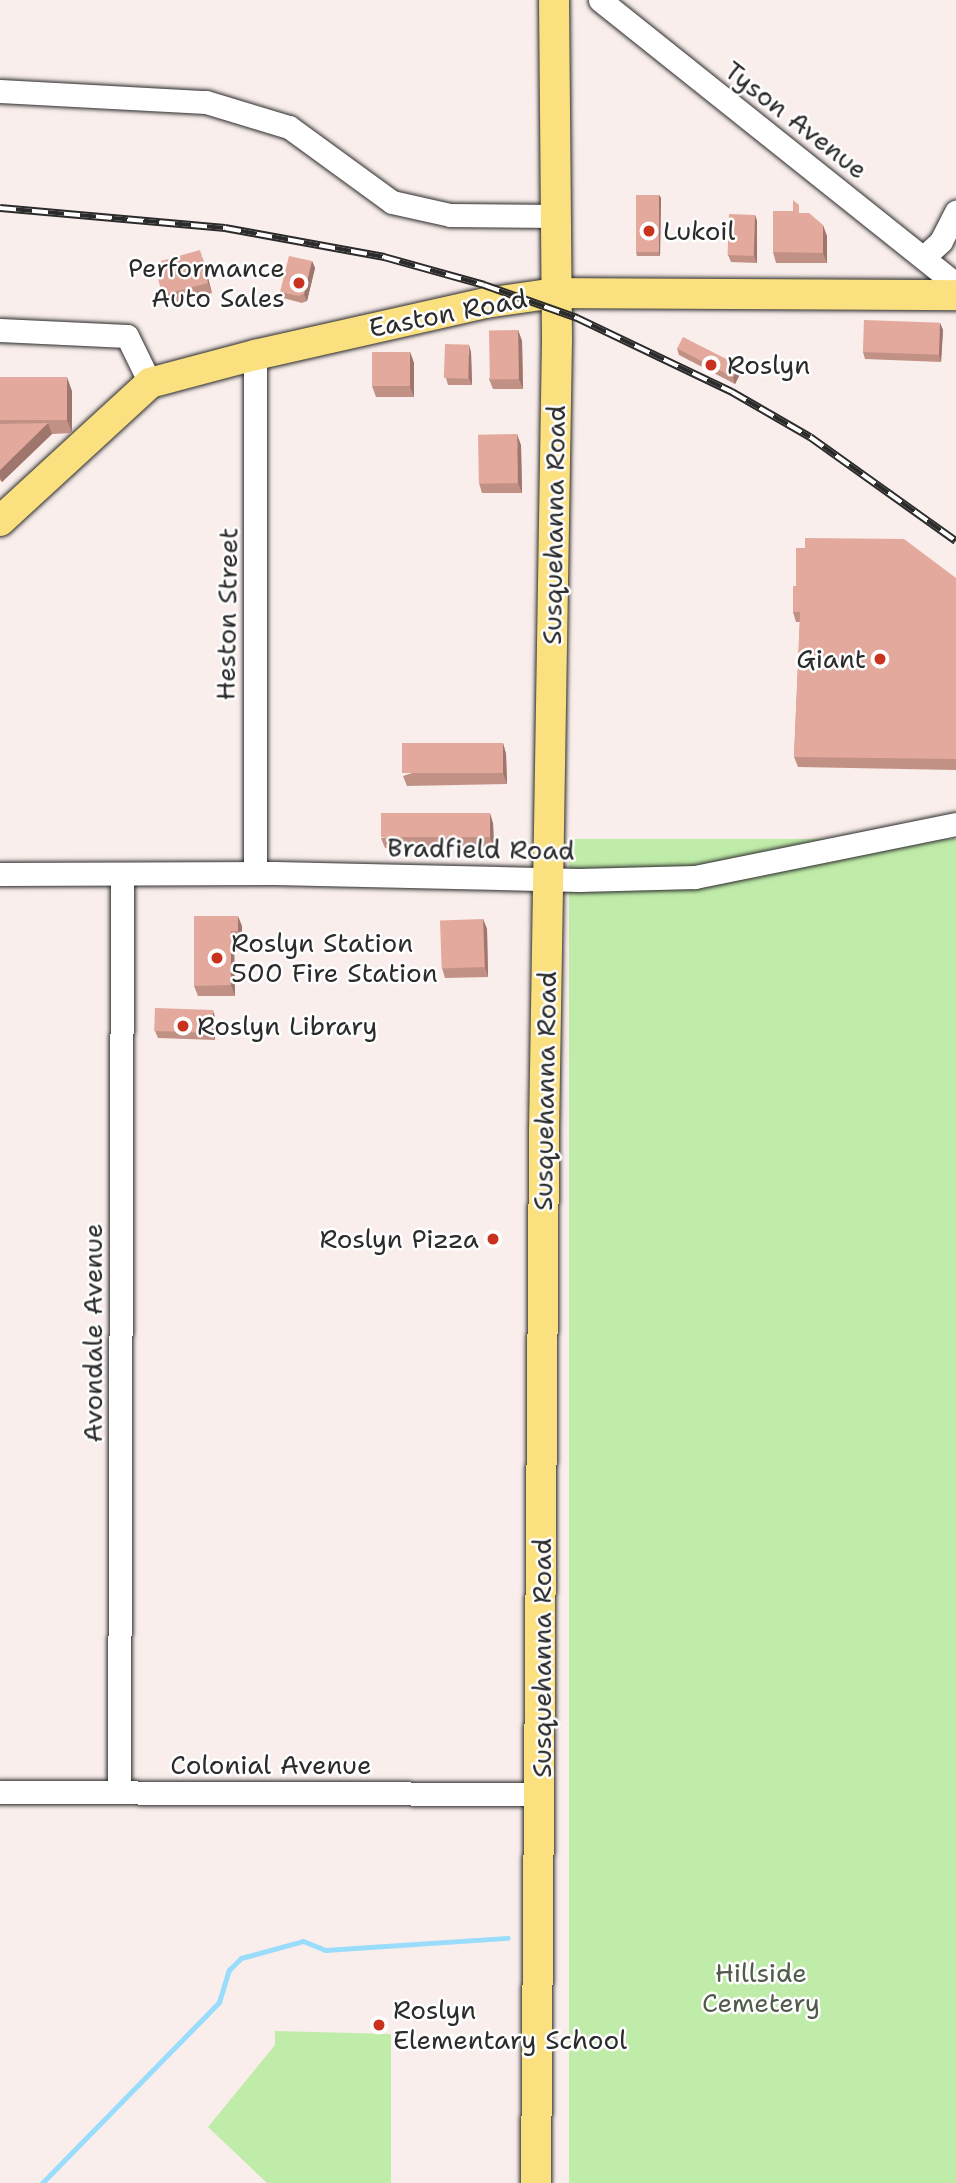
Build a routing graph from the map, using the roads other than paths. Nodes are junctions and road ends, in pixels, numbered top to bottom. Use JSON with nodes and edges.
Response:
{"nodes":[{"id":1,"x":554,"y":0,"type":"edge"},
{"id":2,"x":600,"y":0,"type":"edge"},
{"id":3,"x":0,"y":91,"type":"edge"},
{"id":4,"x":956,"y":212,"type":"edge"},
{"id":5,"x":556,"y":216,"type":"junction"},
{"id":6,"x":924,"y":257,"type":"junction"},
{"id":7,"x":956,"y":284,"type":"edge"},
{"id":8,"x":555,"y":293,"type":"junction"},
{"id":9,"x":956,"y":295,"type":"edge"},
{"id":10,"x":0,"y":330,"type":"edge"},
{"id":11,"x":255,"y":355,"type":"junction"},
{"id":12,"x":150,"y":383,"type":"junction"},
{"id":13,"x":0,"y":521,"type":"edge"},
{"id":14,"x":956,"y":824,"type":"edge"},
{"id":15,"x":255,"y":873,"type":"junction"},
{"id":16,"x":0,"y":874,"type":"edge"},
{"id":17,"x":122,"y":874,"type":"junction"},
{"id":18,"x":548,"y":877,"type":"junction"},
{"id":19,"x":0,"y":1792,"type":"edge"},
{"id":20,"x":119,"y":1792,"type":"junction"},
{"id":21,"x":541,"y":1794,"type":"junction"},
{"id":22,"x":536,"y":2183,"type":"edge"}],
"edges":[{"from":1,"to":5,"type":"main road","name":"Susquehanna Road"},
{"from":2,"to":6,"type":"street","name":"Tyson Avenue"},
{"from":3,"to":5,"type":"street"},
{"from":4,"to":6,"type":"street"},
{"from":5,"to":8,"type":"main road","name":"Susquehanna Road"},
{"from":6,"to":7,"type":"street","name":"Tyson Avenue"},
{"from":8,"to":9,"type":"main road","name":"Easton Road"},
{"from":8,"to":11,"type":"main road","name":"Easton Road"},
{"from":8,"to":18,"type":"main road","name":"Susquehanna Road"},
{"from":10,"to":12,"type":"street"},
{"from":11,"to":12,"type":"main road","name":"Easton Road"},
{"from":11,"to":15,"type":"street","name":"Heston Street"},
{"from":12,"to":13,"type":"main road","name":"Easton Road"},
{"from":14,"to":18,"type":"street","name":"Bradfield Road"},
{"from":15,"to":17,"type":"street","name":"Bradfield Road"},
{"from":15,"to":18,"type":"street","name":"Bradfield Road"},
{"from":16,"to":17,"type":"street","name":"Bradfield Road"},
{"from":17,"to":20,"type":"street","name":"Avondale Avenue"},
{"from":18,"to":21,"type":"main road","name":"Susquehanna Road"},
{"from":19,"to":20,"type":"street","name":"Colonial Avenue"},
{"from":20,"to":21,"type":"street","name":"Colonial Avenue"},
{"from":21,"to":22,"type":"main road","name":"Susquehanna Road"}]}
